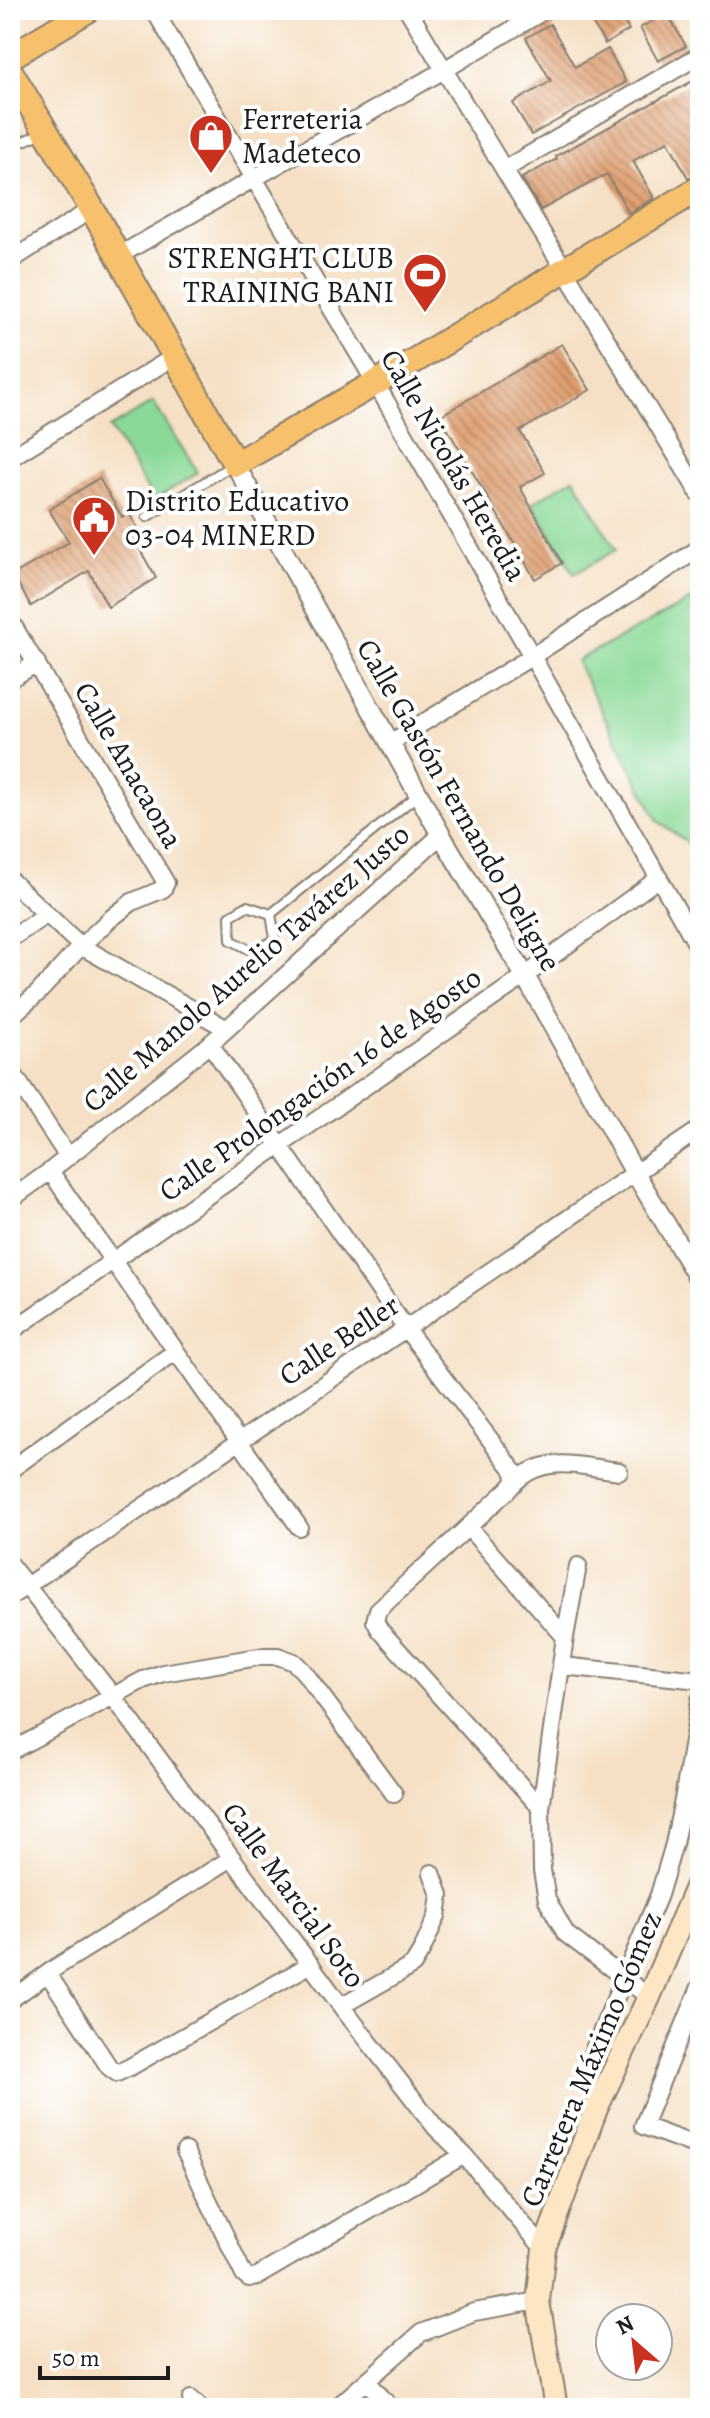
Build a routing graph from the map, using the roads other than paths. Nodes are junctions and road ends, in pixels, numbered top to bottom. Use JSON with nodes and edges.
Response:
{"nodes":[{"id":1,"x":88,"y":10,"type":"edge"},
{"id":2,"x":154,"y":10,"type":"edge"},
{"id":3,"x":408,"y":10,"type":"edge"},
{"id":4,"x":545,"y":10,"type":"edge"},
{"id":5,"x":700,"y":55,"type":"edge"},
{"id":6,"x":10,"y":57,"type":"edge"},
{"id":7,"x":444,"y":70,"type":"junction"},
{"id":8,"x":10,"y":71,"type":"edge"},
{"id":9,"x":46,"y":131,"type":"junction"},
{"id":10,"x":10,"y":147,"type":"edge"},
{"id":11,"x":505,"y":169,"type":"junction"},
{"id":12,"x":254,"y":180,"type":"junction"},
{"id":13,"x":697,"y":197,"type":"edge"},
{"id":14,"x":92,"y":209,"type":"junction"},
{"id":15,"x":118,"y":256,"type":"junction"},
{"id":16,"x":10,"y":261,"type":"edge"},
{"id":17,"x":565,"y":269,"type":"junction"},
{"id":18,"x":175,"y":356,"type":"junction"},
{"id":19,"x":375,"y":382,"type":"junction"},
{"id":20,"x":10,"y":458,"type":"edge"},
{"id":21,"x":235,"y":464,"type":"junction"},
{"id":22,"x":700,"y":495,"type":"edge"},
{"id":23,"x":147,"y":517,"type":"dead end"},
{"id":24,"x":700,"y":548,"type":"edge"},
{"id":25,"x":10,"y":620,"type":"edge"},
{"id":26,"x":531,"y":657,"type":"junction"},
{"id":27,"x":37,"y":663,"type":"junction"},
{"id":28,"x":10,"y":679,"type":"edge"},
{"id":29,"x":390,"y":743,"type":"junction"},
{"id":30,"x":419,"y":794,"type":"junction"},
{"id":31,"x":441,"y":835,"type":"junction"},
{"id":32,"x":659,"y":878,"type":"junction"},
{"id":33,"x":10,"y":880,"type":"edge"},
{"id":34,"x":47,"y":914,"type":"junction"},
{"id":35,"x":271,"y":914,"type":"junction"},
{"id":36,"x":10,"y":939,"type":"edge"},
{"id":37,"x":81,"y":946,"type":"junction"},
{"id":38,"x":700,"y":950,"type":"edge"},
{"id":39,"x":525,"y":976,"type":"junction"},
{"id":40,"x":10,"y":1017,"type":"edge"},
{"id":41,"x":227,"y":1029,"type":"junction"},
{"id":42,"x":210,"y":1044,"type":"junction"},
{"id":43,"x":10,"y":1069,"type":"edge"},
{"id":44,"x":700,"y":1129,"type":"edge"},
{"id":45,"x":280,"y":1146,"type":"junction"},
{"id":46,"x":68,"y":1157,"type":"junction"},
{"id":47,"x":50,"y":1171,"type":"junction"},
{"id":48,"x":635,"y":1173,"type":"junction"},
{"id":49,"x":10,"y":1200,"type":"edge"},
{"id":50,"x":114,"y":1261,"type":"junction"},
{"id":51,"x":700,"y":1281,"type":"edge"},
{"id":52,"x":406,"y":1329,"type":"junction"},
{"id":53,"x":10,"y":1332,"type":"edge"},
{"id":54,"x":176,"y":1351,"type":"junction"},
{"id":55,"x":240,"y":1442,"type":"junction"},
{"id":56,"x":10,"y":1470,"type":"edge"},
{"id":57,"x":619,"y":1471,"type":"dead end"},
{"id":58,"x":515,"y":1481,"type":"junction"},
{"id":59,"x":299,"y":1527,"type":"dead end"},
{"id":60,"x":468,"y":1527,"type":"junction"},
{"id":61,"x":10,"y":1565,"type":"edge"},
{"id":62,"x":578,"y":1566,"type":"dead end"},
{"id":63,"x":27,"y":1586,"type":"junction"},
{"id":64,"x":10,"y":1597,"type":"edge"},
{"id":65,"x":565,"y":1637,"type":"junction"},
{"id":66,"x":562,"y":1666,"type":"junction"},
{"id":67,"x":700,"y":1680,"type":"edge"},
{"id":68,"x":112,"y":1695,"type":"junction"},
{"id":69,"x":700,"y":1700,"type":"edge"},
{"id":70,"x":13,"y":1750,"type":"dead end"},
{"id":71,"x":394,"y":1794,"type":"dead end"},
{"id":72,"x":541,"y":1808,"type":"junction"},
{"id":73,"x":232,"y":1858,"type":"junction"},
{"id":74,"x":432,"y":1873,"type":"dead end"},
{"id":75,"x":700,"y":1878,"type":"edge"},
{"id":76,"x":311,"y":1964,"type":"junction"},
{"id":77,"x":48,"y":1974,"type":"junction"},
{"id":78,"x":623,"y":1977,"type":"junction"},
{"id":79,"x":700,"y":1987,"type":"edge"},
{"id":80,"x":649,"y":1997,"type":"junction"},
{"id":81,"x":10,"y":2000,"type":"edge"},
{"id":82,"x":341,"y":2006,"type":"junction"},
{"id":83,"x":592,"y":2054,"type":"dead end"},
{"id":84,"x":700,"y":2147,"type":"edge"},
{"id":85,"x":185,"y":2151,"type":"dead end"},
{"id":86,"x":464,"y":2155,"type":"junction"},
{"id":87,"x":544,"y":2249,"type":"junction"},
{"id":88,"x":538,"y":2301,"type":"junction"},
{"id":89,"x":367,"y":2381,"type":"junction"},
{"id":90,"x":336,"y":2408,"type":"edge"},
{"id":91,"x":391,"y":2408,"type":"edge"},
{"id":92,"x":556,"y":2408,"type":"edge"}],
"edges":[{"from":1,"to":6,"type":"main road"},
{"from":2,"to":12,"type":"street","name":"Calle Nicolás Heredia"},
{"from":3,"to":7,"type":"street"},
{"from":4,"to":7,"type":"street"},
{"from":5,"to":11,"type":"street"},
{"from":7,"to":11,"type":"street"},
{"from":7,"to":12,"type":"street"},
{"from":8,"to":9,"type":"main road"},
{"from":9,"to":10,"type":"lane"},
{"from":9,"to":14,"type":"main road"},
{"from":11,"to":17,"type":"street"},
{"from":12,"to":15,"type":"street"},
{"from":12,"to":19,"type":"street","name":"Calle Nicolás Heredia"},
{"from":13,"to":17,"type":"main road"},
{"from":14,"to":15,"type":"main road"},
{"from":14,"to":16,"type":"street"},
{"from":15,"to":18,"type":"main road"},
{"from":17,"to":19,"type":"main road"},
{"from":17,"to":22,"type":"street"},
{"from":18,"to":20,"type":"street"},
{"from":18,"to":21,"type":"main road"},
{"from":19,"to":21,"type":"main road"},
{"from":19,"to":26,"type":"street","name":"Calle Nicolás Heredia"},
{"from":21,"to":23,"type":"lane"},
{"from":21,"to":29,"type":"street","name":"Calle Gastón Fernando Deligne"},
{"from":24,"to":26,"type":"street"},
{"from":25,"to":27,"type":"street","name":"Calle Anacaona"},
{"from":26,"to":29,"type":"street"},
{"from":26,"to":32,"type":"street","name":"Calle Nicolás Heredia"},
{"from":27,"to":28,"type":"street"},
{"from":27,"to":37,"type":"street","name":"Calle Anacaona"},
{"from":29,"to":30,"type":"street","name":"Calle Gastón Fernando Deligne"},
{"from":30,"to":31,"type":"street","name":"Calle Gastón Fernando Deligne"},
{"from":30,"to":35,"type":"lane"},
{"from":31,"to":39,"type":"street","name":"Calle Gastón Fernando Deligne"},
{"from":31,"to":41,"type":"street","name":"Calle Manolo Aurelio Tavárez Justo"},
{"from":32,"to":38,"type":"street","name":"Calle Nicolás Heredia"},
{"from":32,"to":39,"type":"street","name":"Calle Prolongación 16 de Agosto"},
{"from":33,"to":34,"type":"street"},
{"from":34,"to":36,"type":"street"},
{"from":34,"to":37,"type":"street"},
{"from":35,"to":35,"type":"lane"},
{"from":37,"to":40,"type":"street","name":"Calle Anacaona"},
{"from":37,"to":41,"type":"street"},
{"from":39,"to":45,"type":"street","name":"Calle Prolongación 16 de Agosto"},
{"from":39,"to":48,"type":"street","name":"Calle Gastón Fernando Deligne"},
{"from":41,"to":42,"type":"street","name":"Calle Manolo Aurelio Tavárez Justo"},
{"from":42,"to":45,"type":"street"},
{"from":42,"to":46,"type":"street","name":"Calle Manolo Aurelio Tavárez Justo"},
{"from":43,"to":46,"type":"street"},
{"from":44,"to":48,"type":"street","name":"Calle Beller"},
{"from":45,"to":50,"type":"street","name":"Calle Prolongación 16 de Agosto"},
{"from":45,"to":52,"type":"street"},
{"from":46,"to":47,"type":"street","name":"Calle Manolo Aurelio Tavárez Justo"},
{"from":47,"to":49,"type":"street","name":"Calle Manolo Aurelio Tavárez Justo"},
{"from":47,"to":50,"type":"street"},
{"from":48,"to":51,"type":"street","name":"Calle Gastón Fernando Deligne"},
{"from":48,"to":52,"type":"street","name":"Calle Beller"},
{"from":50,"to":53,"type":"street","name":"Calle Prolongación 16 de Agosto"},
{"from":50,"to":54,"type":"street"},
{"from":52,"to":55,"type":"street","name":"Calle Beller"},
{"from":52,"to":58,"type":"street"},
{"from":54,"to":55,"type":"street"},
{"from":54,"to":56,"type":"street"},
{"from":55,"to":59,"type":"street"},
{"from":55,"to":63,"type":"street","name":"Calle Beller"},
{"from":57,"to":58,"type":"street"},
{"from":58,"to":60,"type":"street"},
{"from":60,"to":65,"type":"street"},
{"from":60,"to":72,"type":"street"},
{"from":61,"to":63,"type":"street","name":"Calle Marcial Soto"},
{"from":62,"to":65,"type":"street"},
{"from":63,"to":64,"type":"street","name":"Calle Beller"},
{"from":63,"to":68,"type":"street","name":"Calle Marcial Soto"},
{"from":65,"to":66,"type":"street"},
{"from":66,"to":67,"type":"street"},
{"from":66,"to":72,"type":"street"},
{"from":68,"to":70,"type":"street"},
{"from":68,"to":71,"type":"street"},
{"from":68,"to":73,"type":"street","name":"Calle Marcial Soto"},
{"from":69,"to":78,"type":"street"},
{"from":72,"to":78,"type":"street"},
{"from":73,"to":76,"type":"street","name":"Calle Marcial Soto"},
{"from":73,"to":77,"type":"street"},
{"from":74,"to":82,"type":"street"},
{"from":75,"to":80,"type":"main road","name":"Carretera Máximo Gómez"},
{"from":76,"to":77,"type":"street"},
{"from":76,"to":82,"type":"street","name":"Calle Marcial Soto"},
{"from":77,"to":81,"type":"street"},
{"from":78,"to":80,"type":"street"},
{"from":78,"to":83,"type":"street"},
{"from":79,"to":84,"type":"street"},
{"from":80,"to":87,"type":"main road","name":"Carretera Máximo Gómez"},
{"from":82,"to":86,"type":"street","name":"Calle Marcial Soto"},
{"from":85,"to":86,"type":"street"},
{"from":86,"to":87,"type":"street","name":"Calle Marcial Soto"},
{"from":87,"to":88,"type":"main road","name":"Carretera Máximo Gómez"},
{"from":88,"to":89,"type":"street"},
{"from":88,"to":92,"type":"main road","name":"Carretera Máximo Gómez"},
{"from":89,"to":90,"type":"street"},
{"from":89,"to":91,"type":"street"}]}
